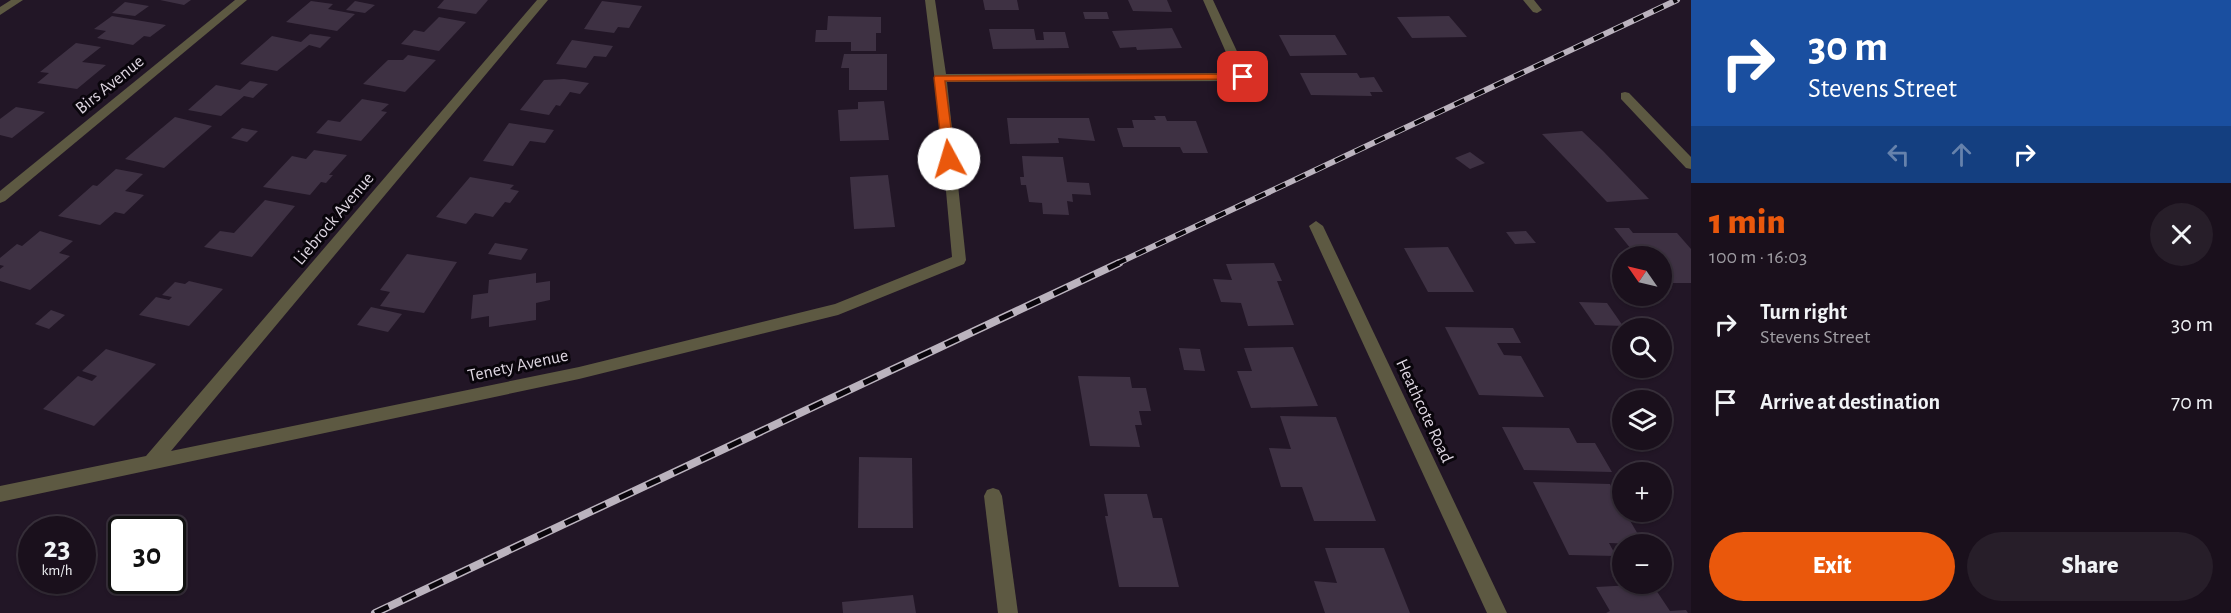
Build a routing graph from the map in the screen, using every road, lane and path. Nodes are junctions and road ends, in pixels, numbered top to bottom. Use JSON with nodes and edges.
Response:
{"nodes":[{"id":1,"x":18,"y":0,"type":"edge"},
{"id":2,"x":242,"y":0,"type":"edge"},
{"id":3,"x":543,"y":0,"type":"edge"},
{"id":4,"x":930,"y":0,"type":"edge"},
{"id":5,"x":1208,"y":0,"type":"edge"},
{"id":6,"x":1528,"y":0,"type":"edge"},
{"id":7,"x":1537,"y":10,"type":"dead end"},
{"id":8,"x":0,"y":12,"type":"edge"},
{"id":9,"x":939,"y":78,"type":"junction"},
{"id":10,"x":1625,"y":96,"type":"dead end"},
{"id":11,"x":1691,"y":165,"type":"edge"},
{"id":12,"x":0,"y":198,"type":"edge"},
{"id":13,"x":1316,"y":226,"type":"dead end"},
{"id":14,"x":152,"y":461,"type":"junction"},
{"id":15,"x":0,"y":494,"type":"edge"},
{"id":16,"x":993,"y":496,"type":"dead end"},
{"id":17,"x":1008,"y":613,"type":"edge"},
{"id":18,"x":1497,"y":613,"type":"edge"}],
"edges":[{"from":1,"to":8,"type":"street"},
{"from":2,"to":12,"type":"street","name":"Birs Avenue"},
{"from":3,"to":14,"type":"street","name":"Liebrock Avenue"},
{"from":4,"to":9,"type":"street"},
{"from":5,"to":9,"type":"street"},
{"from":6,"to":7,"type":"street"},
{"from":9,"to":14,"type":"street","name":"Tenety Avenue"},
{"from":10,"to":11,"type":"street"},
{"from":13,"to":18,"type":"street","name":"Heathcote Road"},
{"from":14,"to":15,"type":"street","name":"Tenety Avenue"},
{"from":16,"to":17,"type":"street"}]}
